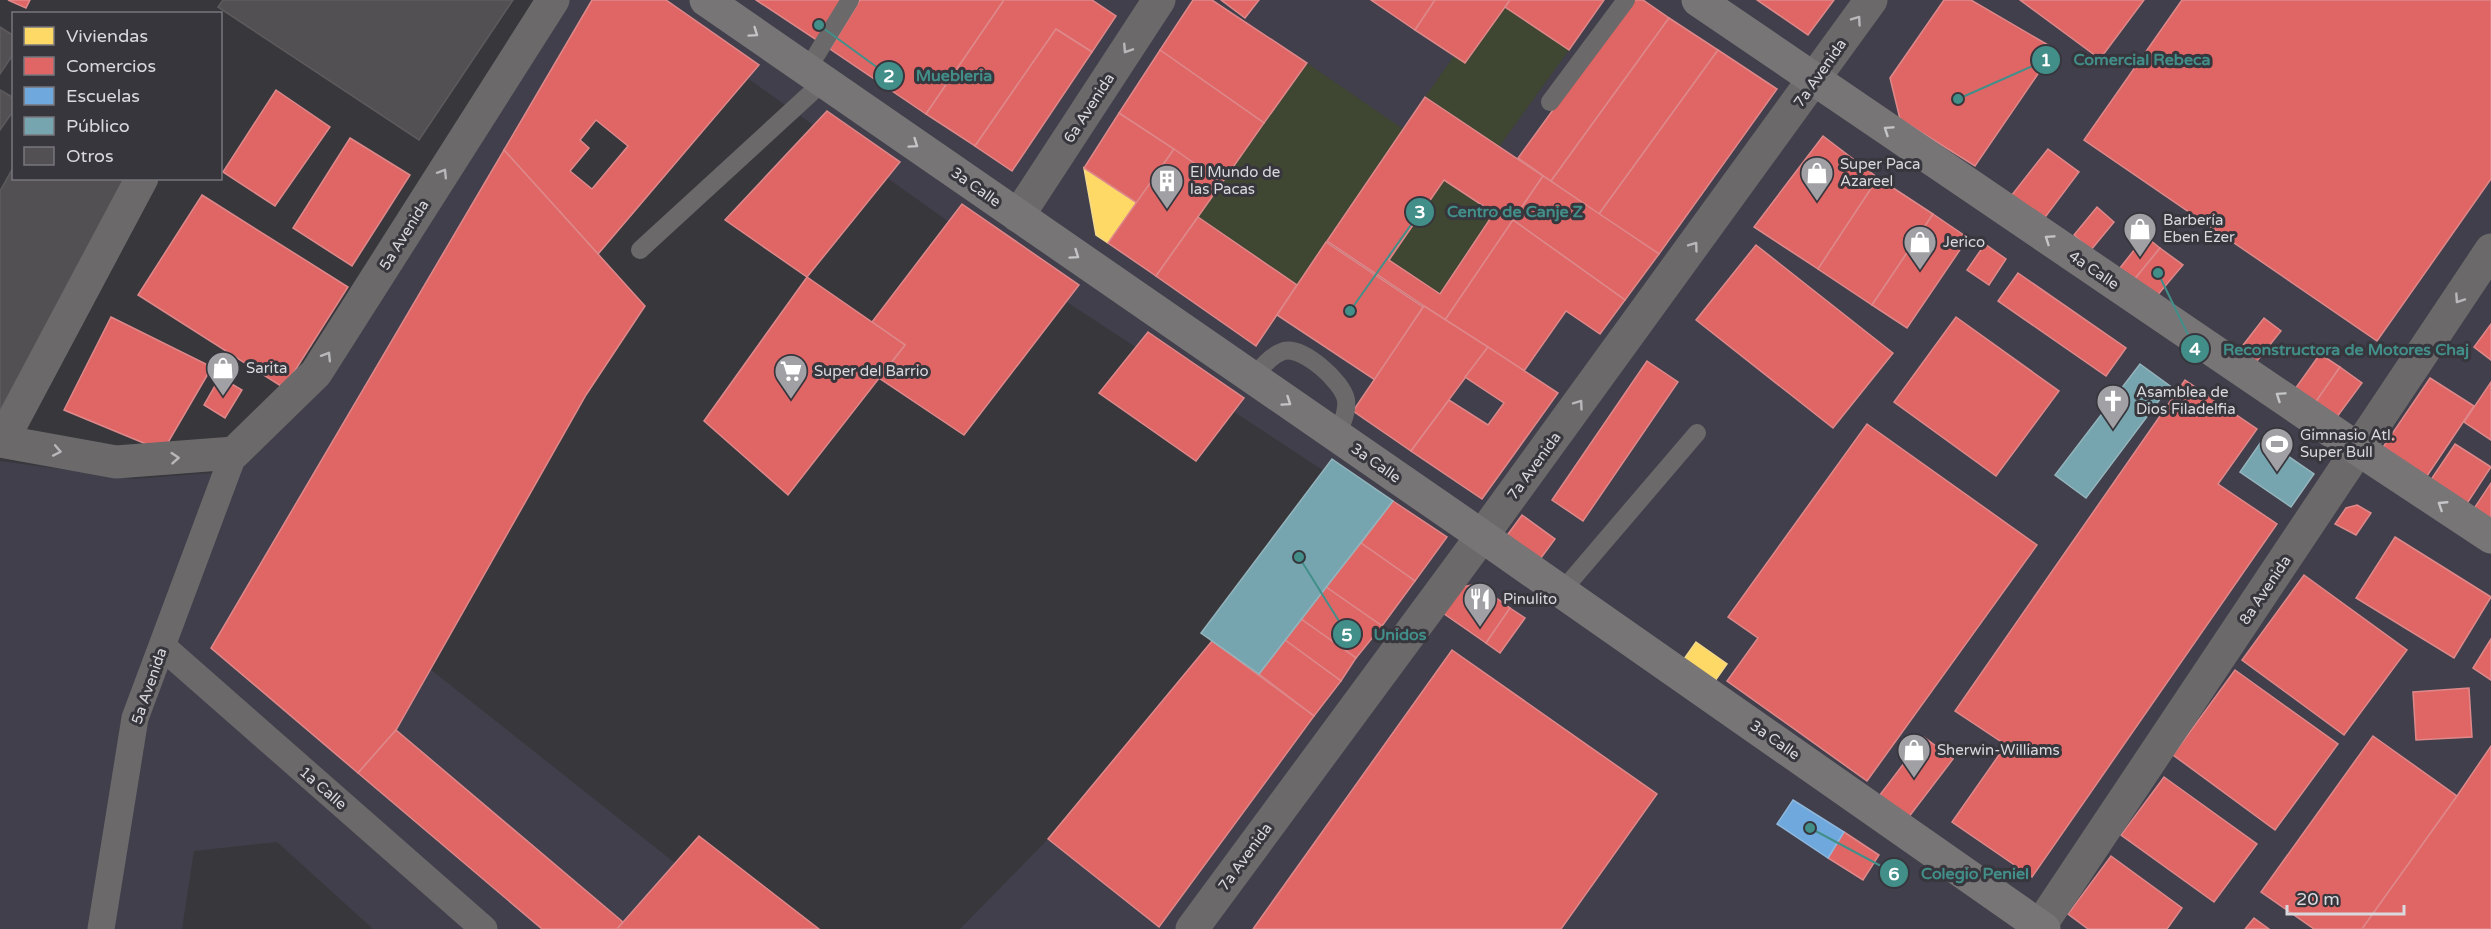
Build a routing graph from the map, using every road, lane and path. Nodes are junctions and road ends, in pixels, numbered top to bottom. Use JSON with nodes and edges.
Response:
{"nodes":[{"id":1,"x":553,"y":0,"type":"edge"},
{"id":2,"x":706,"y":0,"type":"edge"},
{"id":3,"x":850,"y":0,"type":"edge"},
{"id":4,"x":1159,"y":0,"type":"edge"},
{"id":5,"x":1626,"y":0,"type":"edge"},
{"id":6,"x":1698,"y":0,"type":"edge"},
{"id":7,"x":1871,"y":0,"type":"edge"},
{"id":8,"x":815,"y":76,"type":"junction"},
{"id":9,"x":1815,"y":80,"type":"junction"},
{"id":10,"x":1550,"y":102,"type":"dead end"},
{"id":11,"x":141,"y":180,"type":"edge"},
{"id":12,"x":1018,"y":216,"type":"junction"},
{"id":13,"x":640,"y":250,"type":"dead end"},
{"id":14,"x":2491,"y":250,"type":"edge"},
{"id":15,"x":1254,"y":378,"type":"junction"},
{"id":16,"x":1697,"y":433,"type":"dead end"},
{"id":17,"x":1337,"y":436,"type":"junction"},
{"id":18,"x":1,"y":441,"type":"edge"},
{"id":19,"x":2358,"y":449,"type":"junction"},
{"id":20,"x":234,"y":453,"type":"junction"},
{"id":21,"x":1482,"y":536,"type":"junction"},
{"id":22,"x":2491,"y":537,"type":"edge"},
{"id":23,"x":1562,"y":591,"type":"junction"},
{"id":24,"x":163,"y":647,"type":"junction"},
{"id":25,"x":2041,"y":928,"type":"edge"},
{"id":26,"x":101,"y":929,"type":"edge"},
{"id":27,"x":484,"y":929,"type":"edge"},
{"id":28,"x":1192,"y":929,"type":"edge"}],
"edges":[{"from":20,"to":1,"type":"street","name":"5a Avenida","one_way":true},
{"from":2,"to":8,"type":"main road","name":"3a Calle","one_way":true},
{"from":3,"to":8,"type":"lane"},
{"from":4,"to":12,"type":"street","name":"6a Avenida","one_way":true},
{"from":5,"to":10,"type":"lane"},
{"from":6,"to":9,"type":"main road","name":"4a Calle"},
{"from":9,"to":7,"type":"street","name":"7a Avenida","one_way":true},
{"from":8,"to":12,"type":"main road","name":"3a Calle","one_way":true},
{"from":8,"to":13,"type":"lane"},
{"from":19,"to":9,"type":"main road","name":"4a Calle","one_way":true},
{"from":21,"to":9,"type":"street","name":"7a Avenida","one_way":true},
{"from":11,"to":18,"type":"street"},
{"from":12,"to":15,"type":"main road","name":"3a Calle","one_way":true},
{"from":14,"to":19,"type":"street","name":"8a Avenida","one_way":true},
{"from":15,"to":17,"type":"main road","name":"3a Calle","one_way":true},
{"from":15,"to":17,"type":"lane"},
{"from":16,"to":23,"type":"lane"},
{"from":17,"to":21,"type":"main road","name":"3a Calle"},
{"from":18,"to":20,"type":"street","one_way":true},
{"from":22,"to":19,"type":"main road","name":"4a Calle","one_way":true},
{"from":19,"to":25,"type":"street","name":"8a Avenida"},
{"from":20,"to":24,"type":"street","name":"5a Avenida"},
{"from":21,"to":23,"type":"main road","name":"3a Calle"},
{"from":21,"to":28,"type":"street","name":"7a Avenida"},
{"from":23,"to":25,"type":"main road","name":"3a Calle"},
{"from":24,"to":26,"type":"street","name":"5a Avenida"},
{"from":24,"to":27,"type":"street","name":"1a Calle"}]}
